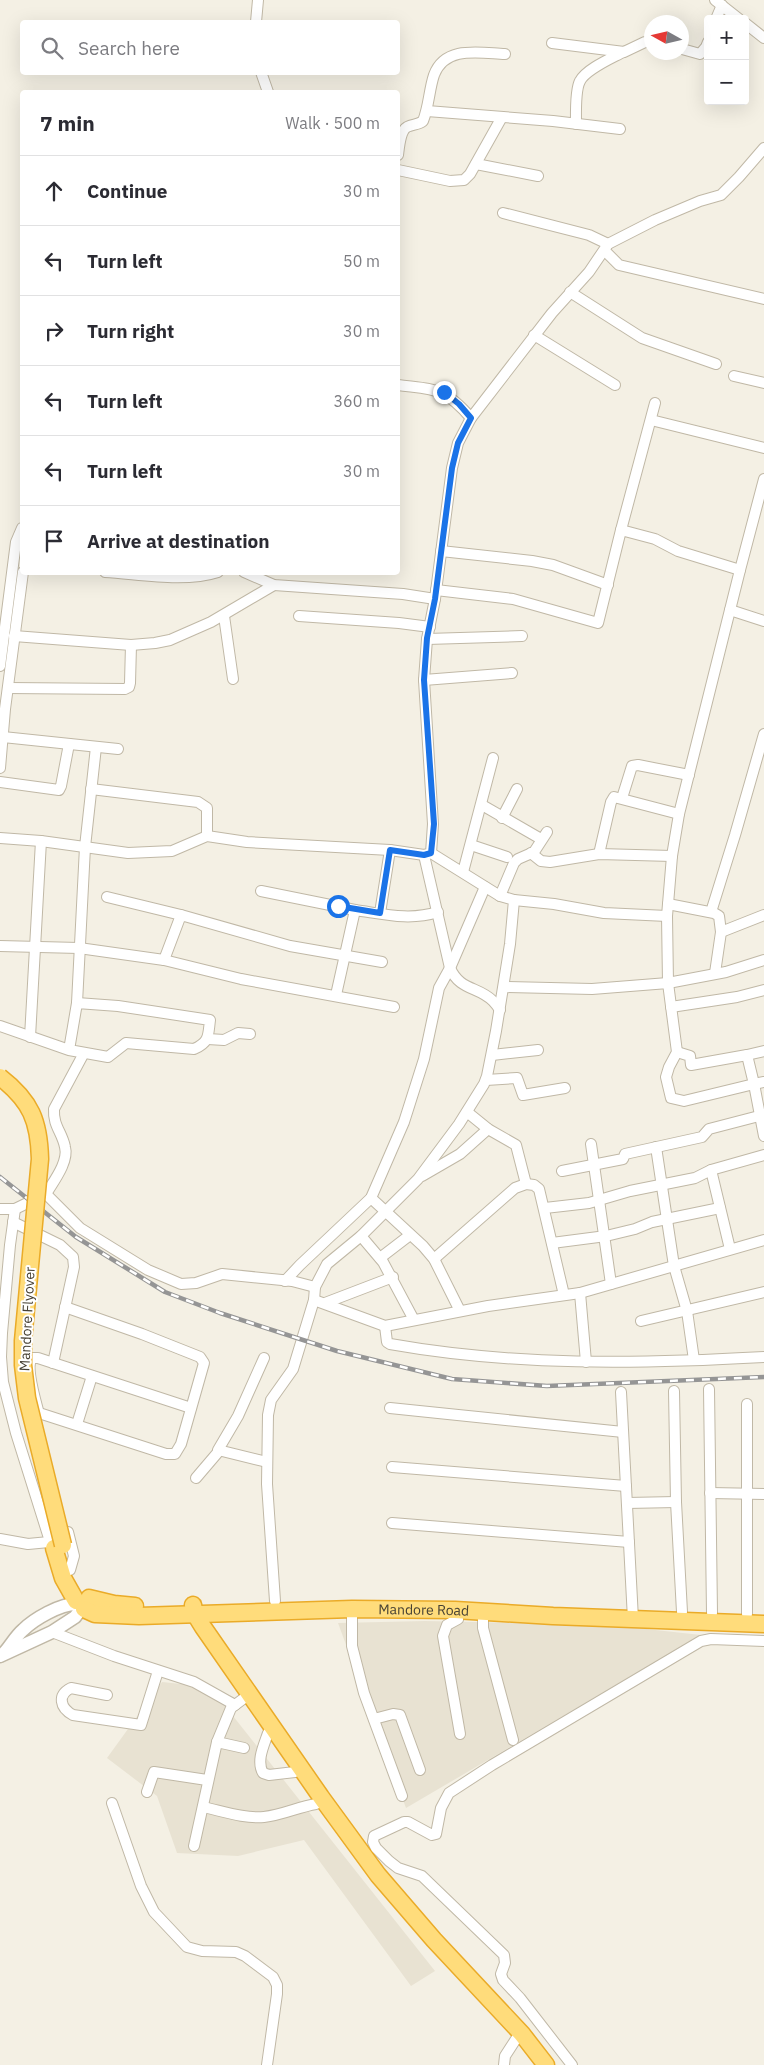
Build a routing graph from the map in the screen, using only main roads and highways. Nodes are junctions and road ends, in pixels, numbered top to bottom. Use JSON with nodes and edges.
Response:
{"nodes":[{"id":1,"x":0,"y":1077,"type":"edge"},
{"id":2,"x":0,"y":1090,"type":"edge"},
{"id":3,"x":55,"y":1545,"type":"junction"},
{"id":4,"x":189,"y":1610,"type":"junction"},
{"id":5,"x":632,"y":1614,"type":"junction"},
{"id":6,"x":764,"y":1614,"type":"edge"},
{"id":7,"x":764,"y":1624,"type":"edge"},
{"id":8,"x":536,"y":2065,"type":"edge"},
{"id":9,"x":546,"y":2065,"type":"edge"}],
"edges":[{"from":1,"to":3,"type":"highway","name":"Mandore Flyover","bridge":true},
{"from":2,"to":3,"type":"highway","name":"Mandore Flyover"},
{"from":3,"to":4,"type":"highway","name":"Mandore Flyover"},
{"from":4,"to":5,"type":"highway","name":"Mandore Road"},
{"from":4,"to":5,"type":"highway","name":"Mandore Road"},
{"from":4,"to":8,"type":"highway"},
{"from":4,"to":9,"type":"highway"},
{"from":5,"to":6,"type":"highway","name":"Mandore Road"},
{"from":5,"to":7,"type":"highway","name":"Mandore Road"}]}
